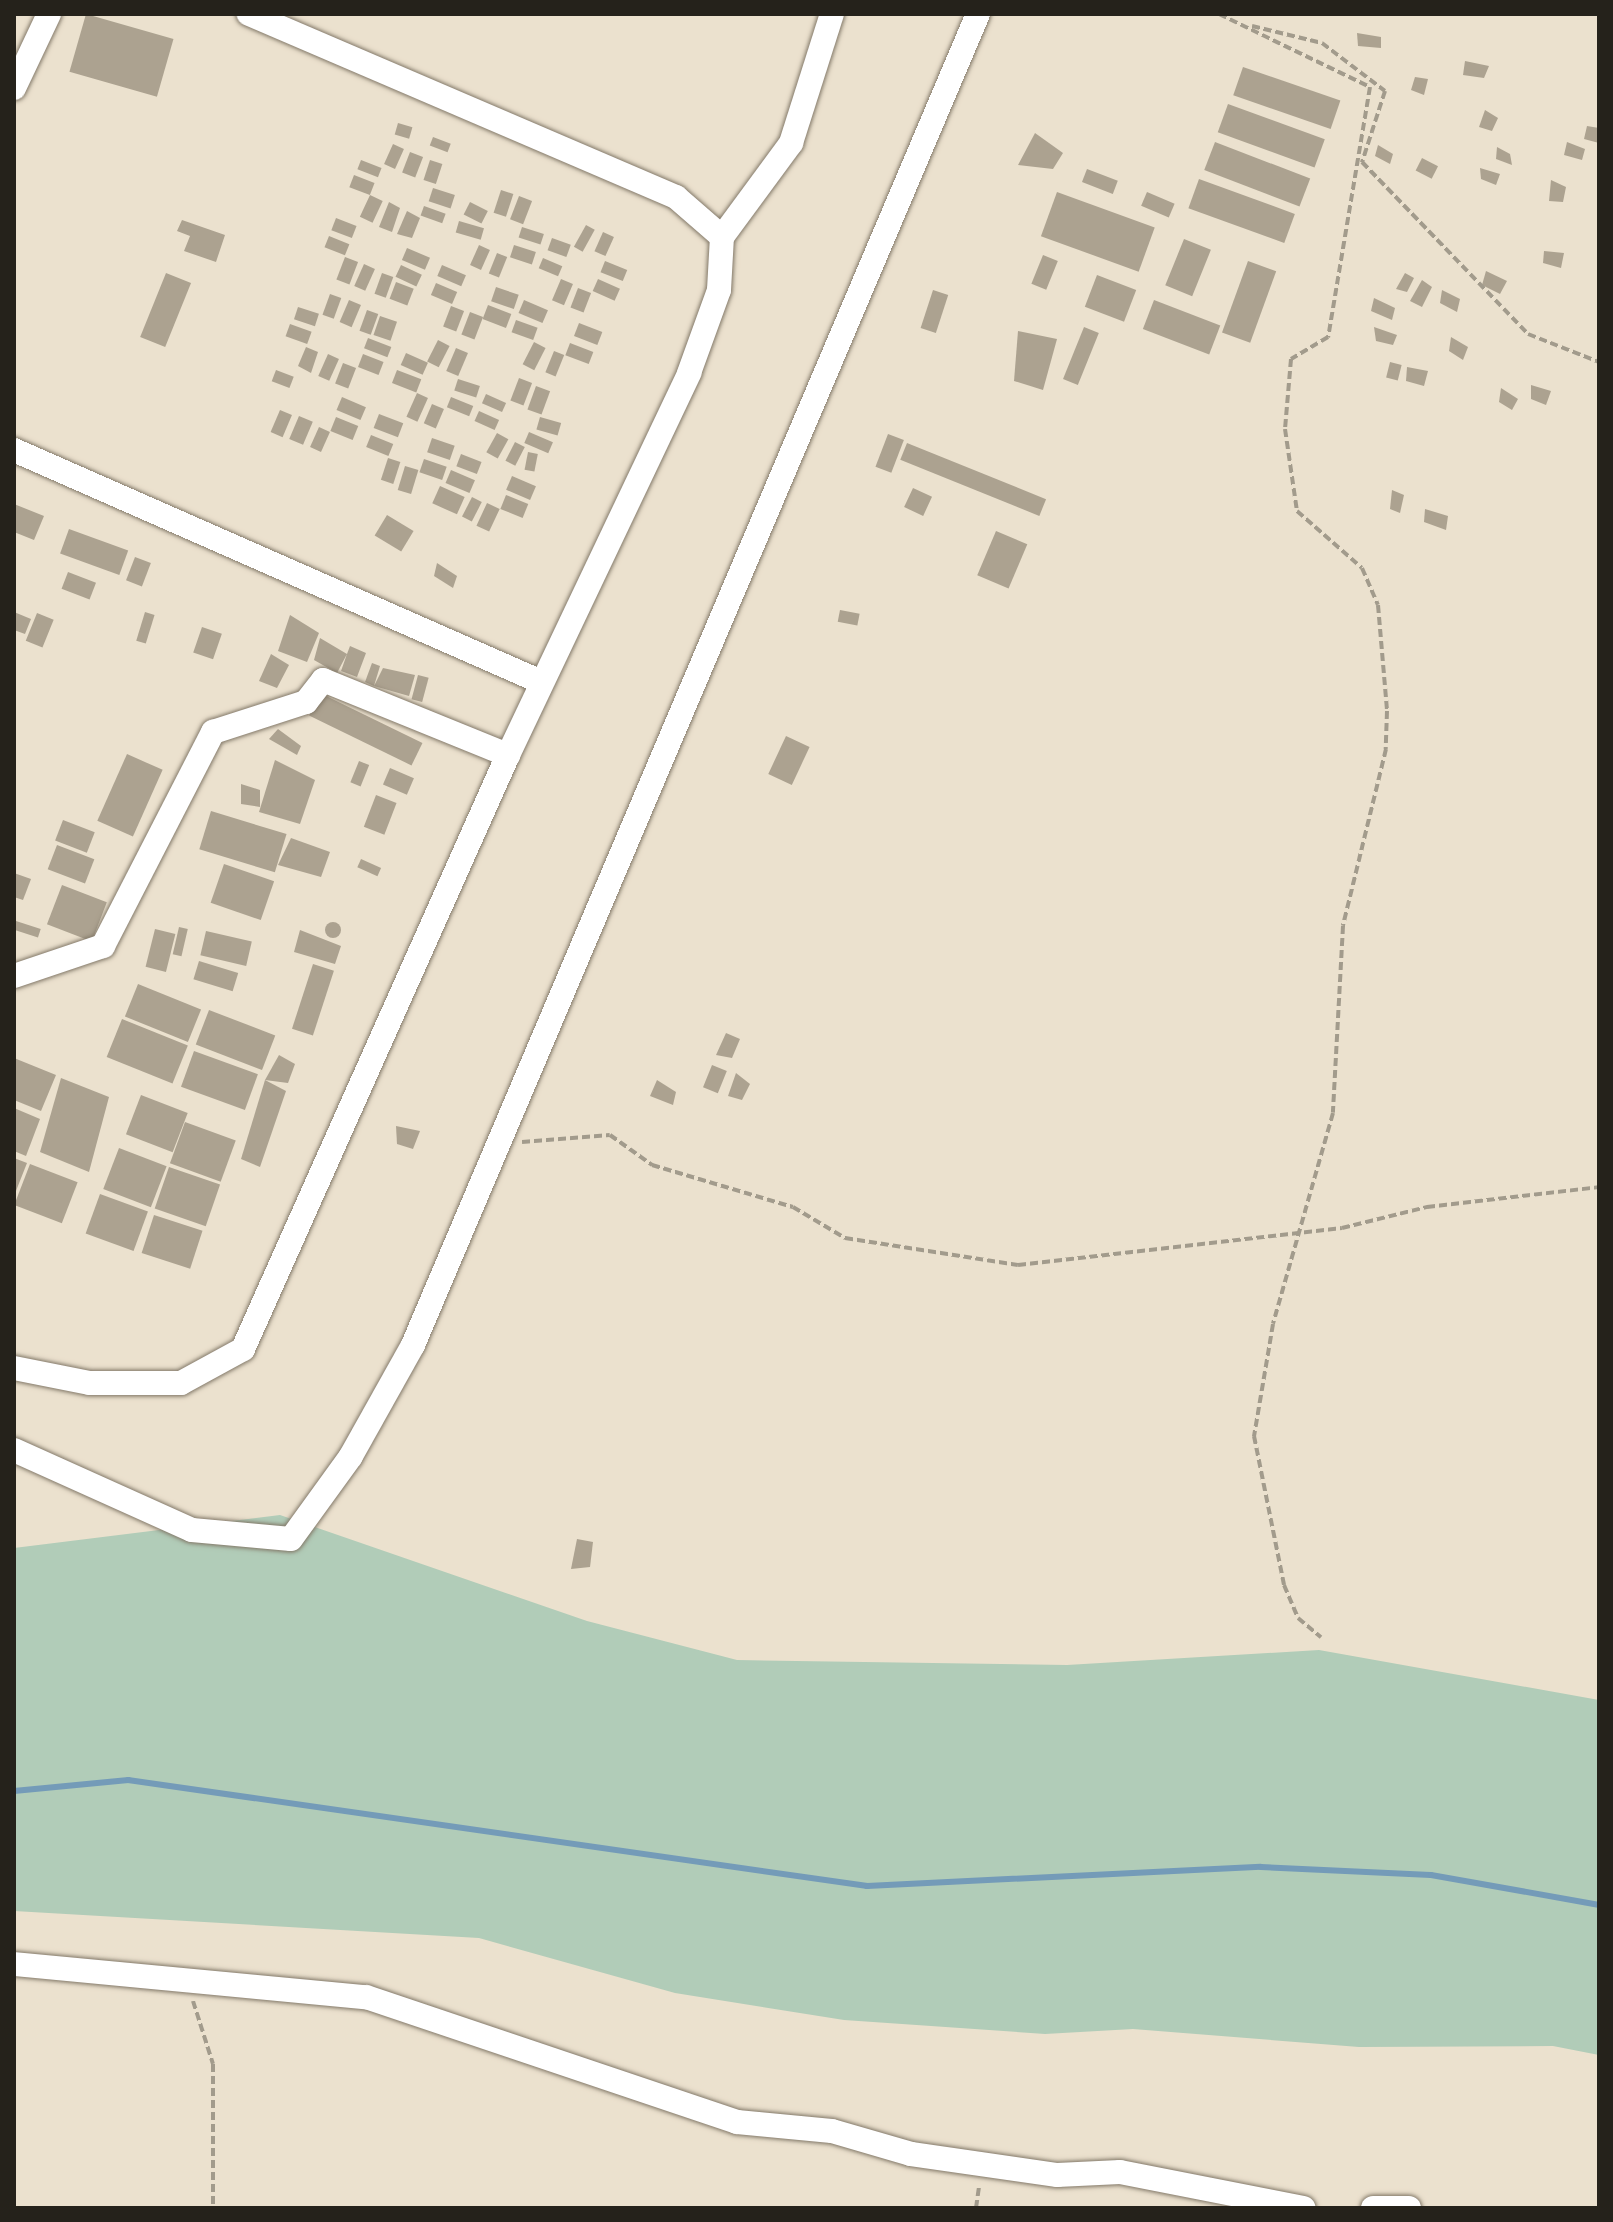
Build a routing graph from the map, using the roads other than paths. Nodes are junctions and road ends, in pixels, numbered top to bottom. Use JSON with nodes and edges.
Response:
{"nodes":[{"id":1,"x":49,"y":14,"type":"edge"},
{"id":2,"x":249,"y":14,"type":"edge"},
{"id":3,"x":832,"y":14,"type":"edge"},
{"id":4,"x":978,"y":14,"type":"edge"},
{"id":5,"x":14,"y":88,"type":"edge"},
{"id":6,"x":722,"y":237,"type":"junction"},
{"id":7,"x":14,"y":450,"type":"edge"},
{"id":8,"x":539,"y":681,"type":"junction"},
{"id":9,"x":508,"y":755,"type":"junction"},
{"id":10,"x":14,"y":976,"type":"edge"},
{"id":11,"x":14,"y":1368,"type":"edge"},
{"id":12,"x":14,"y":1450,"type":"edge"},
{"id":13,"x":14,"y":1964,"type":"edge"},
{"id":14,"x":1304,"y":2208,"type":"edge"},
{"id":15,"x":1373,"y":2208,"type":"edge"},
{"id":16,"x":1409,"y":2208,"type":"edge"}],
"edges":[{"from":1,"to":5,"type":"street"},
{"from":2,"to":6,"type":"street"},
{"from":3,"to":6,"type":"street"},
{"from":4,"to":12,"type":"street"},
{"from":6,"to":8,"type":"street"},
{"from":7,"to":8,"type":"street"},
{"from":8,"to":9,"type":"street"},
{"from":9,"to":10,"type":"street"},
{"from":9,"to":11,"type":"street"},
{"from":13,"to":14,"type":"street"},
{"from":15,"to":16,"type":"street"}]}
